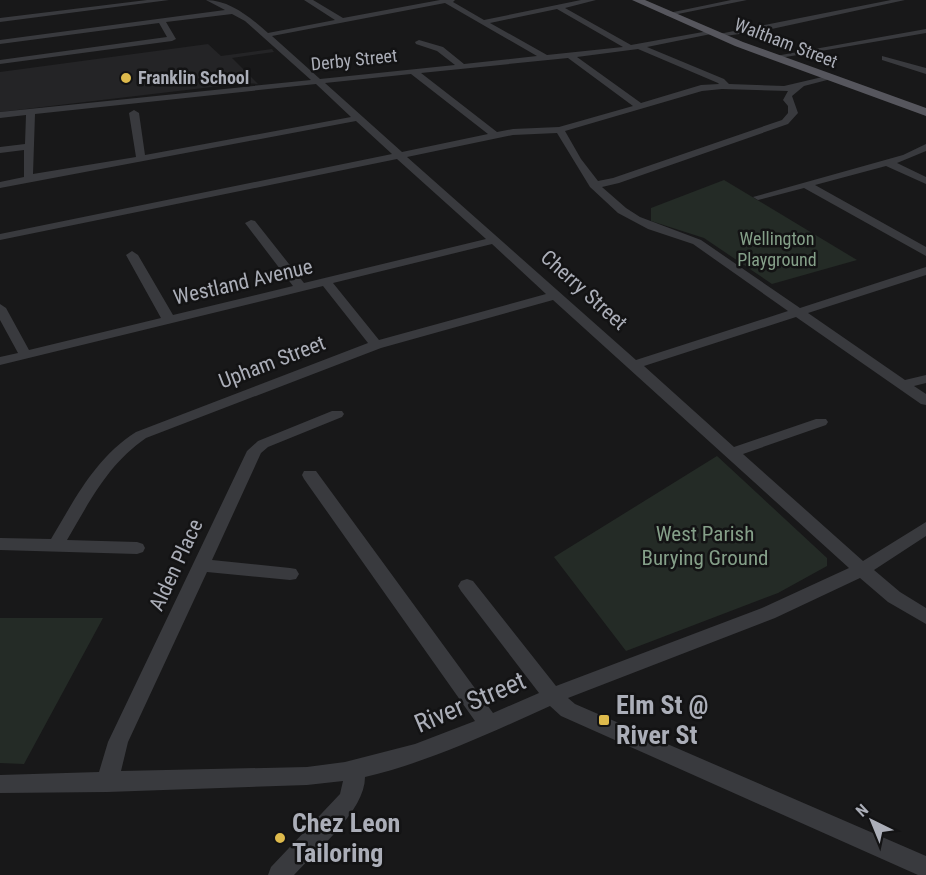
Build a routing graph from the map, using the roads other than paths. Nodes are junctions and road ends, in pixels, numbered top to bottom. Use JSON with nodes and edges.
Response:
{"nodes":[{"id":1,"x":165,"y":0,"type":"edge"},
{"id":2,"x":210,"y":0,"type":"edge"},
{"id":3,"x":308,"y":0,"type":"edge"},
{"id":4,"x":592,"y":0,"type":"edge"},
{"id":5,"x":637,"y":0,"type":"edge"},
{"id":6,"x":743,"y":0,"type":"edge"},
{"id":7,"x":901,"y":0,"type":"edge"},
{"id":8,"x":448,"y":1,"type":"edge"},
{"id":9,"x":558,"y":7,"type":"junction"},
{"id":10,"x":235,"y":11,"type":"junction"},
{"id":11,"x":668,"y":14,"type":"junction"},
{"id":12,"x":0,"y":20,"type":"edge"},
{"id":13,"x":161,"y":21,"type":"junction"},
{"id":14,"x":342,"y":21,"type":"junction"},
{"id":15,"x":484,"y":22,"type":"junction"},
{"id":16,"x":926,"y":30,"type":"edge"},
{"id":17,"x":714,"y":34,"type":"junction"},
{"id":18,"x":267,"y":35,"type":"junction"},
{"id":19,"x":0,"y":42,"type":"edge"},
{"id":20,"x":419,"y":42,"type":"dead end"},
{"id":21,"x":641,"y":46,"type":"junction"},
{"id":22,"x":631,"y":48,"type":"junction"},
{"id":23,"x":569,"y":55,"type":"junction"},
{"id":24,"x":544,"y":57,"type":"junction"},
{"id":25,"x":774,"y":57,"type":"junction"},
{"id":26,"x":885,"y":58,"type":"dead end"},
{"id":27,"x":0,"y":62,"type":"edge"},
{"id":28,"x":461,"y":65,"type":"junction"},
{"id":29,"x":411,"y":70,"type":"junction"},
{"id":30,"x":926,"y":71,"type":"edge"},
{"id":31,"x":828,"y":77,"type":"junction"},
{"id":32,"x":317,"y":81,"type":"junction"},
{"id":33,"x":726,"y":86,"type":"junction"},
{"id":34,"x":800,"y":86,"type":"junction"},
{"id":35,"x":753,"y":88,"type":"junction"},
{"id":36,"x":788,"y":102,"type":"junction"},
{"id":37,"x":639,"y":106,"type":"junction"},
{"id":38,"x":923,"y":109,"type":"edge"},
{"id":39,"x":31,"y":111,"type":"junction"},
{"id":40,"x":134,"y":113,"type":"dead end"},
{"id":41,"x":0,"y":115,"type":"edge"},
{"id":42,"x":358,"y":118,"type":"junction"},
{"id":43,"x":560,"y":130,"type":"junction"},
{"id":44,"x":496,"y":136,"type":"junction"},
{"id":45,"x":30,"y":146,"type":"junction"},
{"id":46,"x":926,"y":147,"type":"edge"},
{"id":47,"x":0,"y":150,"type":"edge"},
{"id":48,"x":401,"y":155,"type":"junction"},
{"id":49,"x":141,"y":159,"type":"junction"},
{"id":50,"x":887,"y":162,"type":"junction"},
{"id":51,"x":30,"y":180,"type":"junction"},
{"id":52,"x":926,"y":181,"type":"edge"},
{"id":53,"x":805,"y":184,"type":"junction"},
{"id":54,"x":0,"y":185,"type":"edge"},
{"id":55,"x":594,"y":185,"type":"junction"},
{"id":56,"x":758,"y":197,"type":"dead end"},
{"id":57,"x":251,"y":223,"type":"dead end"},
{"id":58,"x":0,"y":237,"type":"edge"},
{"id":59,"x":495,"y":240,"type":"junction"},
{"id":60,"x":926,"y":252,"type":"edge"},
{"id":61,"x":132,"y":255,"type":"dead end"},
{"id":62,"x":926,"y":271,"type":"edge"},
{"id":63,"x":326,"y":282,"type":"junction"},
{"id":64,"x":302,"y":288,"type":"junction"},
{"id":65,"x":556,"y":295,"type":"junction"},
{"id":66,"x":0,"y":308,"type":"edge"},
{"id":67,"x":799,"y":312,"type":"junction"},
{"id":68,"x":169,"y":320,"type":"junction"},
{"id":69,"x":375,"y":345,"type":"junction"},
{"id":70,"x":25,"y":354,"type":"junction"},
{"id":71,"x":0,"y":361,"type":"edge"},
{"id":72,"x":634,"y":365,"type":"junction"},
{"id":73,"x":926,"y":379,"type":"edge"},
{"id":74,"x":903,"y":386,"type":"junction"},
{"id":75,"x":926,"y":401,"type":"edge"},
{"id":76,"x":337,"y":414,"type":"dead end"},
{"id":77,"x":821,"y":422,"type":"dead end"},
{"id":78,"x":731,"y":453,"type":"junction"},
{"id":79,"x":310,"y":475,"type":"dead end"},
{"id":80,"x":926,"y":528,"type":"edge"},
{"id":81,"x":0,"y":544,"type":"edge"},
{"id":82,"x":56,"y":545,"type":"junction"},
{"id":83,"x":137,"y":548,"type":"dead end"},
{"id":84,"x":201,"y":565,"type":"junction"},
{"id":85,"x":862,"y":570,"type":"junction"},
{"id":86,"x":290,"y":574,"type":"dead end"},
{"id":87,"x":467,"y":586,"type":"dead end"},
{"id":88,"x":926,"y":617,"type":"edge"},
{"id":89,"x":553,"y":696,"type":"junction"},
{"id":90,"x":489,"y":724,"type":"junction"},
{"id":91,"x":354,"y":771,"type":"junction"},
{"id":92,"x":106,"y":783,"type":"junction"},
{"id":93,"x":0,"y":784,"type":"edge"},
{"id":94,"x":926,"y":867,"type":"edge"},
{"id":95,"x":279,"y":875,"type":"edge"}],
"edges":[{"from":1,"to":12,"type":"street"},
{"from":2,"to":10,"type":"street","name":"Cherry Street"},
{"from":3,"to":14,"type":"street"},
{"from":4,"to":9,"type":"street"},
{"from":5,"to":11,"type":"main road","name":"Waltham Street"},
{"from":6,"to":11,"type":"street"},
{"from":7,"to":17,"type":"street","name":"Derby Street"},
{"from":8,"to":14,"type":"street"},
{"from":8,"to":15,"type":"street"},
{"from":9,"to":15,"type":"street"},
{"from":9,"to":22,"type":"street"},
{"from":10,"to":13,"type":"street"},
{"from":10,"to":18,"type":"street","name":"Cherry Street"},
{"from":11,"to":17,"type":"main road","name":"Waltham Street"},
{"from":13,"to":19,"type":"street"},
{"from":13,"to":27,"type":"street"},
{"from":14,"to":18,"type":"street"},
{"from":15,"to":24,"type":"street"},
{"from":16,"to":25,"type":"street"},
{"from":17,"to":21,"type":"street","name":"Derby Street"},
{"from":17,"to":25,"type":"main road","name":"Waltham Street"},
{"from":18,"to":32,"type":"street","name":"Cherry Street"},
{"from":20,"to":28,"type":"street"},
{"from":21,"to":22,"type":"street","name":"Derby Street"},
{"from":21,"to":33,"type":"street"},
{"from":22,"to":23,"type":"street","name":"Derby Street"},
{"from":23,"to":24,"type":"street","name":"Derby Street"},
{"from":23,"to":37,"type":"street"},
{"from":24,"to":28,"type":"street","name":"Derby Street"},
{"from":25,"to":31,"type":"main road","name":"Waltham Street"},
{"from":26,"to":30,"type":"street"},
{"from":28,"to":29,"type":"street","name":"Derby Street"},
{"from":29,"to":32,"type":"street","name":"Derby Street"},
{"from":29,"to":44,"type":"street"},
{"from":31,"to":34,"type":"street"},
{"from":31,"to":38,"type":"main road","name":"Waltham Street"},
{"from":32,"to":39,"type":"street","name":"Derby Street"},
{"from":32,"to":42,"type":"street","name":"Cherry Street"},
{"from":33,"to":35,"type":"street"},
{"from":33,"to":37,"type":"street"},
{"from":34,"to":35,"type":"street"},
{"from":34,"to":36,"type":"street"},
{"from":35,"to":36,"type":"street"},
{"from":36,"to":55,"type":"street"},
{"from":37,"to":43,"type":"street"},
{"from":39,"to":41,"type":"street","name":"Derby Street"},
{"from":39,"to":45,"type":"street"},
{"from":40,"to":49,"type":"street"},
{"from":42,"to":48,"type":"street","name":"Cherry Street"},
{"from":42,"to":49,"type":"street"},
{"from":43,"to":44,"type":"street"},
{"from":43,"to":55,"type":"street"},
{"from":44,"to":48,"type":"street"},
{"from":45,"to":47,"type":"street"},
{"from":45,"to":51,"type":"street"},
{"from":46,"to":50,"type":"street"},
{"from":48,"to":58,"type":"street"},
{"from":48,"to":59,"type":"street","name":"Cherry Street"},
{"from":49,"to":51,"type":"street"},
{"from":50,"to":52,"type":"street"},
{"from":50,"to":53,"type":"street"},
{"from":51,"to":54,"type":"street"},
{"from":53,"to":56,"type":"street"},
{"from":53,"to":60,"type":"street"},
{"from":55,"to":67,"type":"street"},
{"from":57,"to":64,"type":"street"},
{"from":59,"to":63,"type":"street","name":"Westland Avenue"},
{"from":59,"to":65,"type":"street","name":"Cherry Street"},
{"from":61,"to":68,"type":"street"},
{"from":62,"to":67,"type":"street"},
{"from":63,"to":64,"type":"street","name":"Westland Avenue"},
{"from":63,"to":69,"type":"street"},
{"from":64,"to":68,"type":"street","name":"Westland Avenue"},
{"from":65,"to":69,"type":"street","name":"Upham Street"},
{"from":65,"to":72,"type":"street","name":"Cherry Street"},
{"from":66,"to":70,"type":"street"},
{"from":67,"to":72,"type":"street"},
{"from":67,"to":74,"type":"street"},
{"from":68,"to":70,"type":"street","name":"Westland Avenue"},
{"from":69,"to":82,"type":"street","name":"Upham Street"},
{"from":70,"to":71,"type":"street","name":"Westland Avenue"},
{"from":72,"to":78,"type":"street","name":"Cherry Street"},
{"from":73,"to":74,"type":"street"},
{"from":74,"to":75,"type":"street"},
{"from":76,"to":84,"type":"street","name":"Alden Place"},
{"from":77,"to":78,"type":"street"},
{"from":78,"to":85,"type":"street","name":"Cherry Street"},
{"from":79,"to":90,"type":"street"},
{"from":80,"to":85,"type":"street","name":"River Street"},
{"from":81,"to":82,"type":"street"},
{"from":82,"to":83,"type":"street"},
{"from":84,"to":86,"type":"street"},
{"from":84,"to":92,"type":"street","name":"Alden Place"},
{"from":85,"to":88,"type":"street","name":"Cherry Street"},
{"from":85,"to":89,"type":"street","name":"River Street"},
{"from":87,"to":89,"type":"street"},
{"from":89,"to":90,"type":"street","name":"River Street"},
{"from":89,"to":94,"type":"street"},
{"from":90,"to":91,"type":"street","name":"River Street"},
{"from":91,"to":92,"type":"street","name":"River Street"},
{"from":91,"to":95,"type":"street"},
{"from":92,"to":93,"type":"street","name":"River Street"}]}
